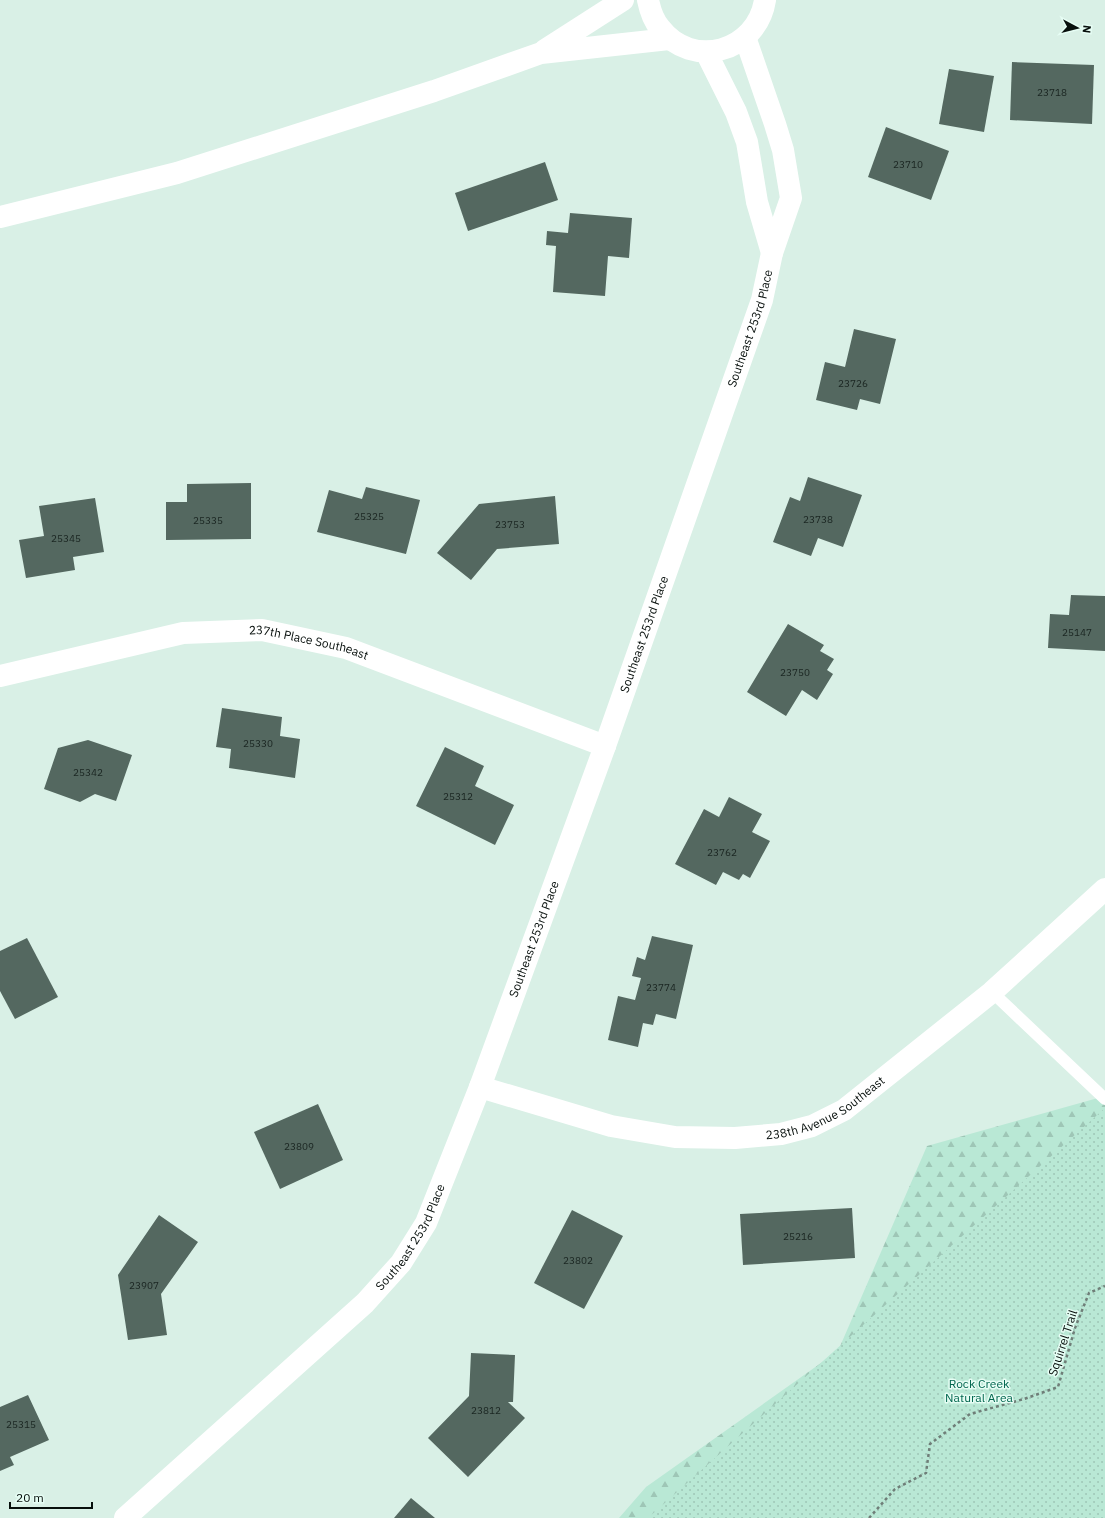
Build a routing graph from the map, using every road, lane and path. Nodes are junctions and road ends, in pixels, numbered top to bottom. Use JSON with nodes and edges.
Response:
{"nodes":[{"id":1,"x":623,"y":0,"type":"edge"},
{"id":2,"x":648,"y":0,"type":"edge"},
{"id":3,"x":765,"y":0,"type":"edge"},
{"id":4,"x":745,"y":37,"type":"junction"},
{"id":5,"x":670,"y":39,"type":"junction"},
{"id":6,"x":706,"y":52,"type":"junction"},
{"id":7,"x":541,"y":53,"type":"junction"},
{"id":8,"x":0,"y":217,"type":"edge"},
{"id":9,"x":772,"y":253,"type":"junction"},
{"id":10,"x":0,"y":676,"type":"edge"},
{"id":11,"x":605,"y":746,"type":"junction"},
{"id":12,"x":1105,"y":889,"type":"edge"},
{"id":13,"x":992,"y":992,"type":"junction"},
{"id":14,"x":480,"y":1087,"type":"junction"},
{"id":15,"x":1105,"y":1099,"type":"edge"},
{"id":16,"x":1105,"y":1286,"type":"edge"},
{"id":17,"x":125,"y":1518,"type":"edge"},
{"id":18,"x":869,"y":1518,"type":"edge"}],
"edges":[{"from":1,"to":7,"type":"street"},
{"from":2,"to":5,"type":"street"},
{"from":3,"to":4,"type":"street"},
{"from":4,"to":6,"type":"street"},
{"from":4,"to":9,"type":"street","name":"Southeast 253rd Place"},
{"from":5,"to":6,"type":"street"},
{"from":5,"to":7,"type":"street"},
{"from":6,"to":9,"type":"street","name":"Southeast 253rd Place"},
{"from":7,"to":8,"type":"street"},
{"from":9,"to":11,"type":"street","name":"Southeast 253rd Place"},
{"from":10,"to":11,"type":"street","name":"237th Place Southeast"},
{"from":11,"to":14,"type":"street","name":"Southeast 253rd Place"},
{"from":12,"to":13,"type":"street","name":"238th Avenue Southeast"},
{"from":13,"to":14,"type":"street","name":"238th Avenue Southeast"},
{"from":13,"to":15,"type":"lane"},
{"from":14,"to":17,"type":"street","name":"Southeast 253rd Place"},
{"from":16,"to":18,"type":"path","name":"Squirrel Trail"}]}
